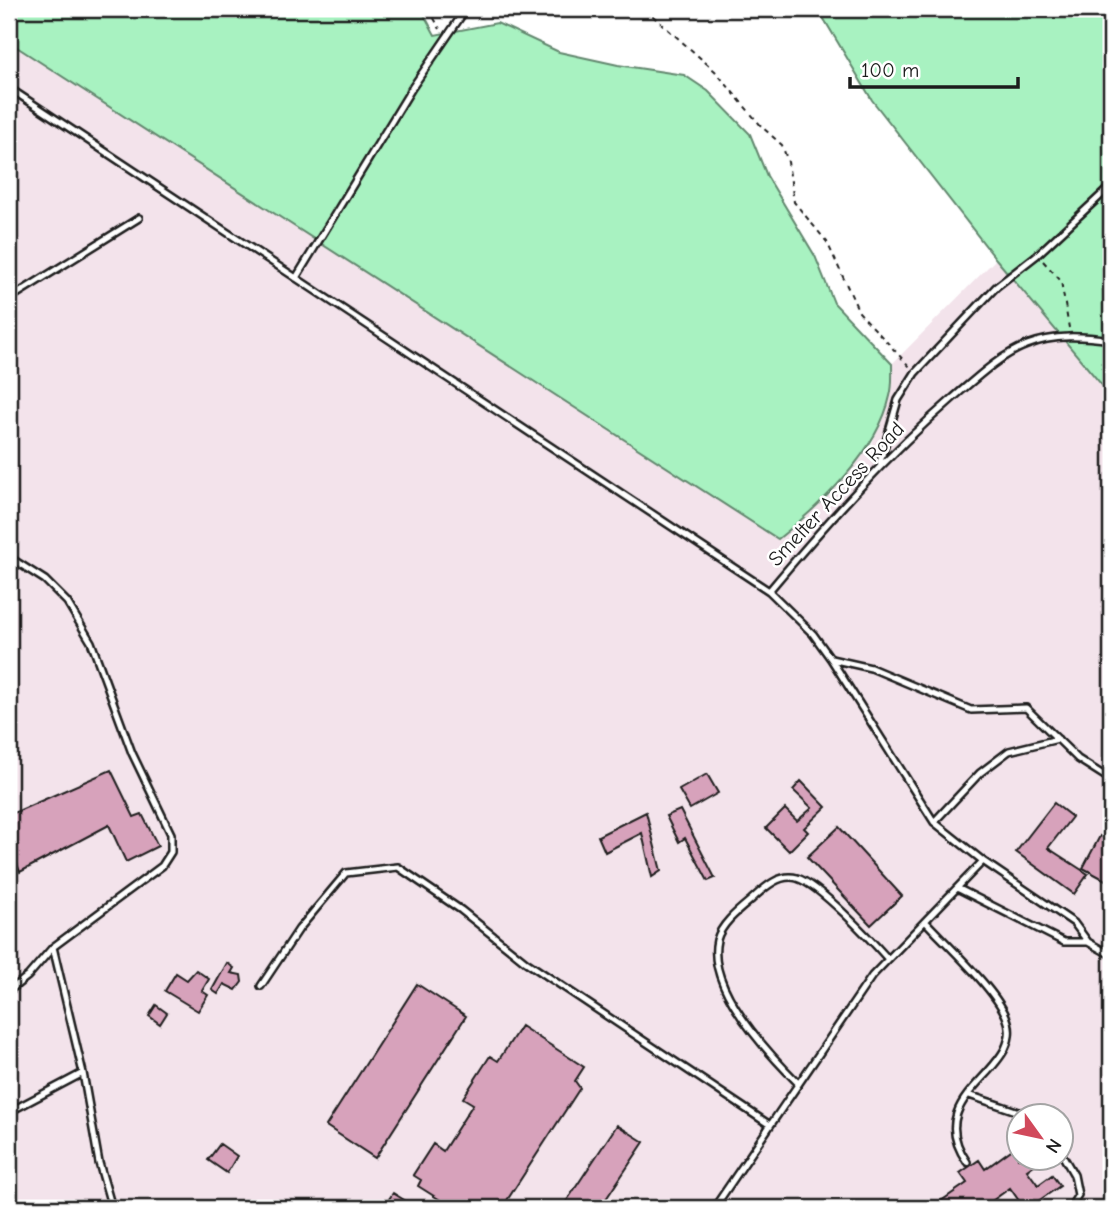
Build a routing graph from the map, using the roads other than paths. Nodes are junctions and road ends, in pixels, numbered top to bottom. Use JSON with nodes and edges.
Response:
{"nodes":[{"id":1,"x":466,"y":9,"type":"edge"},
{"id":2,"x":9,"y":88,"type":"edge"},
{"id":3,"x":1111,"y":186,"type":"edge"},
{"id":4,"x":139,"y":218,"type":"dead end"},
{"id":5,"x":296,"y":278,"type":"junction"},
{"id":6,"x":9,"y":299,"type":"edge"},
{"id":7,"x":1111,"y":340,"type":"edge"},
{"id":8,"x":879,"y":464,"type":"junction"},
{"id":9,"x":9,"y":557,"type":"edge"},
{"id":10,"x":769,"y":591,"type":"junction"},
{"id":11,"x":831,"y":659,"type":"junction"},
{"id":12,"x":1058,"y":739,"type":"junction"},
{"id":13,"x":1111,"y":780,"type":"edge"},
{"id":14,"x":934,"y":822,"type":"junction"},
{"id":15,"x":983,"y":861,"type":"junction"},
{"id":16,"x":960,"y":889,"type":"junction"},
{"id":17,"x":925,"y":921,"type":"junction"},
{"id":18,"x":1088,"y":943,"type":"junction"},
{"id":19,"x":53,"y":947,"type":"junction"},
{"id":20,"x":1111,"y":955,"type":"edge"},
{"id":21,"x":888,"y":959,"type":"junction"},
{"id":22,"x":261,"y":986,"type":"dead end"},
{"id":23,"x":9,"y":991,"type":"edge"},
{"id":24,"x":83,"y":1073,"type":"junction"},
{"id":25,"x":798,"y":1083,"type":"junction"},
{"id":26,"x":969,"y":1095,"type":"junction"},
{"id":27,"x":1004,"y":1106,"type":"edge"},
{"id":28,"x":9,"y":1112,"type":"edge"},
{"id":29,"x":770,"y":1125,"type":"junction"},
{"id":30,"x":967,"y":1162,"type":"dead end"},
{"id":31,"x":1072,"y":1172,"type":"edge"},
{"id":32,"x":112,"y":1208,"type":"edge"},
{"id":33,"x":714,"y":1208,"type":"edge"},
{"id":34,"x":1070,"y":1208,"type":"edge"}],
"edges":[{"from":1,"to":5,"type":"lane"},
{"from":2,"to":5,"type":"lane"},
{"from":3,"to":8,"type":"lane"},
{"from":4,"to":6,"type":"lane"},
{"from":5,"to":10,"type":"lane"},
{"from":7,"to":8,"type":"lane","name":"Smelter Access Road"},
{"from":8,"to":10,"type":"lane","name":"Smelter Access Road"},
{"from":9,"to":19,"type":"lane"},
{"from":10,"to":11,"type":"lane"},
{"from":11,"to":12,"type":"lane"},
{"from":11,"to":14,"type":"lane"},
{"from":12,"to":13,"type":"lane"},
{"from":12,"to":14,"type":"lane"},
{"from":14,"to":15,"type":"lane"},
{"from":15,"to":16,"type":"lane"},
{"from":15,"to":18,"type":"lane"},
{"from":16,"to":17,"type":"lane"},
{"from":16,"to":18,"type":"lane"},
{"from":17,"to":21,"type":"lane"},
{"from":17,"to":26,"type":"lane"},
{"from":18,"to":20,"type":"lane"},
{"from":19,"to":23,"type":"lane"},
{"from":19,"to":24,"type":"lane"},
{"from":21,"to":25,"type":"lane"},
{"from":21,"to":25,"type":"lane"},
{"from":22,"to":29,"type":"lane"},
{"from":24,"to":28,"type":"lane"},
{"from":24,"to":32,"type":"lane"},
{"from":25,"to":29,"type":"lane"},
{"from":26,"to":27,"type":"lane"},
{"from":26,"to":30,"type":"lane"},
{"from":29,"to":33,"type":"lane"},
{"from":31,"to":34,"type":"lane"}]}
